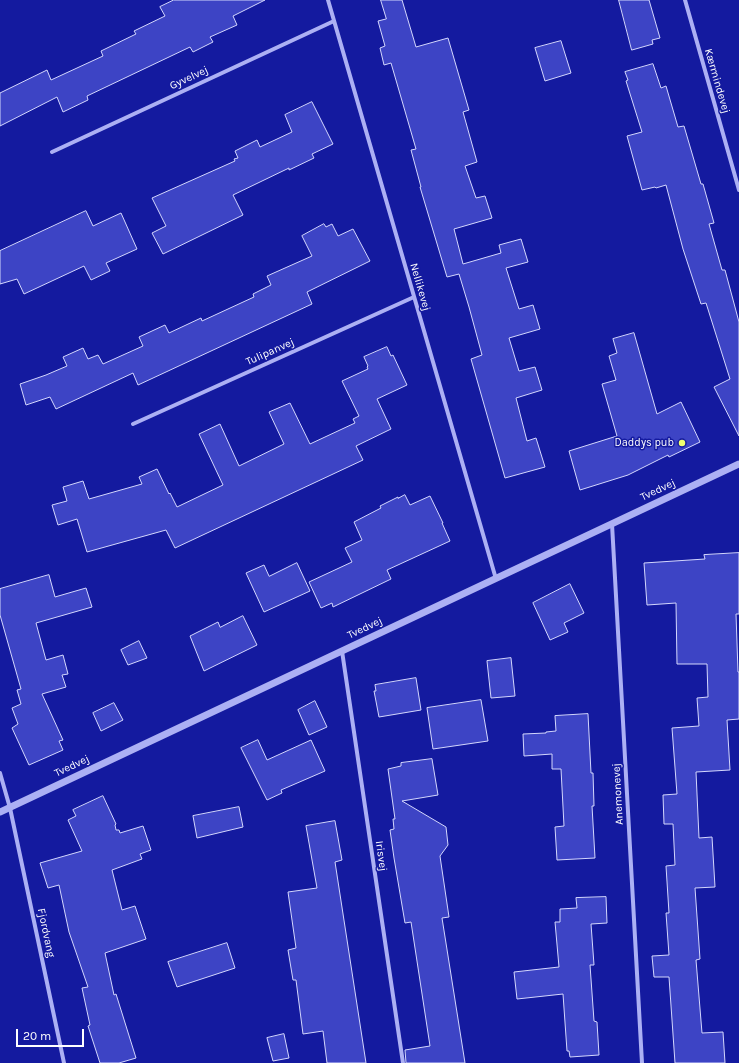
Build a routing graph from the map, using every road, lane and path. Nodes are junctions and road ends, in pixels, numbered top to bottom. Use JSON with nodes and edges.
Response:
{"nodes":[{"id":1,"x":328,"y":0,"type":"edge"},
{"id":2,"x":685,"y":0,"type":"edge"},
{"id":3,"x":334,"y":21,"type":"junction"},
{"id":4,"x":52,"y":152,"type":"dead end"},
{"id":5,"x":739,"y":190,"type":"edge"},
{"id":6,"x":414,"y":297,"type":"junction"},
{"id":7,"x":133,"y":424,"type":"dead end"},
{"id":8,"x":739,"y":464,"type":"edge"},
{"id":9,"x":612,"y":524,"type":"junction"},
{"id":10,"x":496,"y":578,"type":"junction"},
{"id":11,"x":342,"y":651,"type":"junction"},
{"id":12,"x":0,"y":773,"type":"edge"},
{"id":13,"x":10,"y":808,"type":"junction"},
{"id":14,"x":0,"y":812,"type":"edge"},
{"id":15,"x":64,"y":1063,"type":"edge"},
{"id":16,"x":403,"y":1063,"type":"edge"},
{"id":17,"x":642,"y":1063,"type":"edge"}],
"edges":[{"from":1,"to":3,"type":"street","name":"Nellikevej"},
{"from":2,"to":5,"type":"street","name":"Kærmindevej"},
{"from":3,"to":4,"type":"street","name":"Gyvelvej"},
{"from":3,"to":6,"type":"street","name":"Nellikevej"},
{"from":6,"to":7,"type":"street","name":"Tulipanvej"},
{"from":6,"to":10,"type":"street","name":"Nellikevej"},
{"from":8,"to":9,"type":"street","name":"Tvedvej"},
{"from":9,"to":10,"type":"street","name":"Tvedvej"},
{"from":9,"to":17,"type":"street","name":"Anemonevej"},
{"from":10,"to":11,"type":"street","name":"Tvedvej"},
{"from":11,"to":13,"type":"street","name":"Tvedvej"},
{"from":11,"to":16,"type":"street","name":"Irisvej"},
{"from":12,"to":13,"type":"street","name":"Fjordvang"},
{"from":13,"to":14,"type":"street","name":"Tvedvej"},
{"from":13,"to":15,"type":"street","name":"Fjordvang"}]}
